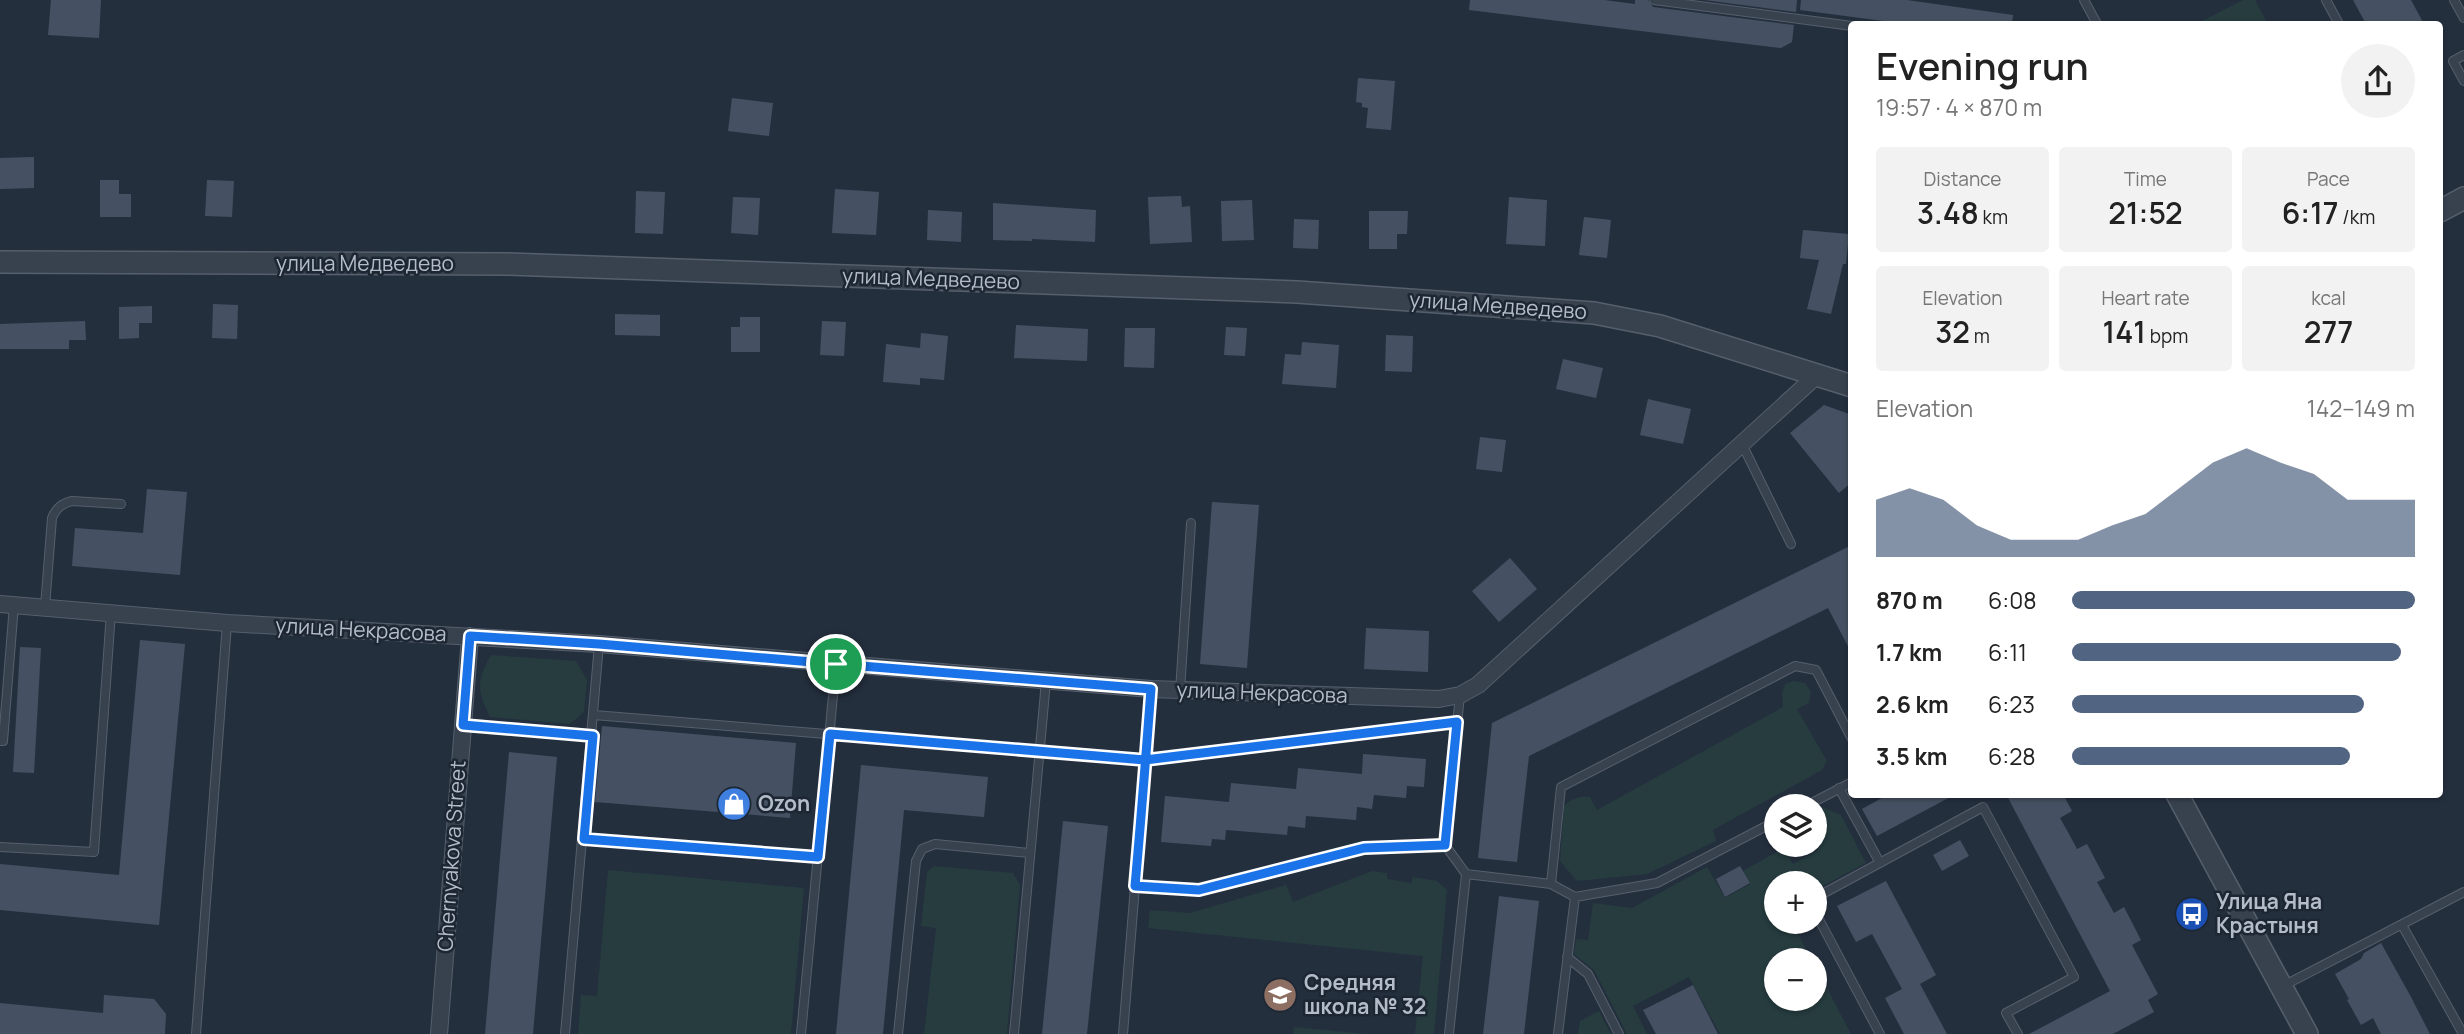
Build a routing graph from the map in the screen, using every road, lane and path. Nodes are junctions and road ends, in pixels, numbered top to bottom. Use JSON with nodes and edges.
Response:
{"nodes":[{"id":1,"x":1654,"y":0,"type":"edge"},
{"id":2,"x":2084,"y":0,"type":"edge"},
{"id":3,"x":2326,"y":0,"type":"edge"},
{"id":4,"x":2455,"y":0,"type":"edge"},
{"id":5,"x":2464,"y":18,"type":"edge"},
{"id":6,"x":2095,"y":21,"type":"edge"},
{"id":7,"x":2337,"y":21,"type":"edge"},
{"id":8,"x":1848,"y":25,"type":"edge"},
{"id":9,"x":2464,"y":55,"type":"edge"},
{"id":10,"x":2464,"y":81,"type":"edge"},
{"id":11,"x":2464,"y":198,"type":"edge"},
{"id":12,"x":2443,"y":209,"type":"edge"},
{"id":13,"x":0,"y":262,"type":"edge"},
{"id":14,"x":1816,"y":376,"type":"junction"},
{"id":15,"x":1848,"y":385,"type":"edge"},
{"id":16,"x":1742,"y":444,"type":"junction"},
{"id":17,"x":121,"y":504,"type":"dead end"},
{"id":18,"x":1191,"y":523,"type":"dead end"},
{"id":19,"x":1791,"y":544,"type":"dead end"},
{"id":20,"x":7,"y":605,"type":"edge"},
{"id":21,"x":45,"y":607,"type":"junction"},
{"id":22,"x":111,"y":612,"type":"junction"},
{"id":23,"x":228,"y":623,"type":"junction"},
{"id":24,"x":470,"y":636,"type":"junction"},
{"id":25,"x":599,"y":644,"type":"junction"},
{"id":26,"x":836,"y":664,"type":"junction"},
{"id":27,"x":4,"y":678,"type":"edge"},
{"id":28,"x":1046,"y":681,"type":"junction"},
{"id":29,"x":1151,"y":689,"type":"junction"},
{"id":30,"x":1180,"y":691,"type":"junction"},
{"id":31,"x":1460,"y":695,"type":"junction"},
{"id":32,"x":594,"y":715,"type":"junction"},
{"id":33,"x":1457,"y":722,"type":"junction"},
{"id":34,"x":463,"y":725,"type":"junction"},
{"id":35,"x":1848,"y":731,"type":"edge"},
{"id":36,"x":830,"y":734,"type":"junction"},
{"id":37,"x":593,"y":736,"type":"junction"},
{"id":38,"x":0,"y":741,"type":"edge"},
{"id":39,"x":1039,"y":753,"type":"junction"},
{"id":40,"x":1145,"y":760,"type":"junction"},
{"id":41,"x":1848,"y":784,"type":"edge"},
{"id":42,"x":1839,"y":788,"type":"junction"},
{"id":43,"x":1827,"y":795,"type":"edge"},
{"id":44,"x":2179,"y":798,"type":"edge"},
{"id":45,"x":1764,"y":827,"type":"edge"},
{"id":46,"x":584,"y":839,"type":"junction"},
{"id":47,"x":1445,"y":845,"type":"junction"},
{"id":48,"x":0,"y":847,"type":"edge"},
{"id":49,"x":1030,"y":853,"type":"junction"},
{"id":50,"x":818,"y":857,"type":"junction"},
{"id":51,"x":1880,"y":863,"type":"junction"},
{"id":52,"x":1466,"y":874,"type":"junction"},
{"id":53,"x":1551,"y":884,"type":"junction"},
{"id":54,"x":1135,"y":886,"type":"junction"},
{"id":55,"x":1827,"y":892,"type":"edge"},
{"id":56,"x":2464,"y":892,"type":"edge"},
{"id":57,"x":1575,"y":897,"type":"junction"},
{"id":58,"x":2402,"y":925,"type":"junction"},
{"id":59,"x":1827,"y":934,"type":"edge"},
{"id":60,"x":1567,"y":957,"type":"junction"},
{"id":61,"x":2282,"y":987,"type":"junction"},
{"id":62,"x":196,"y":1034,"type":"edge"},
{"id":63,"x":439,"y":1034,"type":"edge"},
{"id":64,"x":565,"y":1034,"type":"edge"},
{"id":65,"x":800,"y":1034,"type":"edge"},
{"id":66,"x":898,"y":1034,"type":"edge"},
{"id":67,"x":1014,"y":1034,"type":"edge"},
{"id":68,"x":1123,"y":1034,"type":"edge"},
{"id":69,"x":1449,"y":1034,"type":"edge"},
{"id":70,"x":1558,"y":1034,"type":"edge"},
{"id":71,"x":1619,"y":1034,"type":"edge"},
{"id":72,"x":1880,"y":1034,"type":"edge"},
{"id":73,"x":2018,"y":1034,"type":"edge"},
{"id":74,"x":2307,"y":1034,"type":"edge"},
{"id":75,"x":2463,"y":1034,"type":"edge"}],
"edges":[{"from":1,"to":8,"type":"lane"},
{"from":2,"to":6,"type":"lane"},
{"from":3,"to":7,"type":"lane"},
{"from":4,"to":5,"type":"lane"},
{"from":9,"to":10,"type":"lane"},
{"from":11,"to":12,"type":"street"},
{"from":13,"to":14,"type":"street","name":"улица Медведево"},
{"from":14,"to":15,"type":"street","name":"улица Медведево"},
{"from":14,"to":16,"type":"street","name":"улица Некрасова"},
{"from":16,"to":19,"type":"lane"},
{"from":16,"to":31,"type":"street","name":"улица Некрасова"},
{"from":17,"to":21,"type":"lane"},
{"from":18,"to":30,"type":"lane"},
{"from":20,"to":21,"type":"street","name":"улица Некрасова"},
{"from":20,"to":27,"type":"lane"},
{"from":21,"to":22,"type":"street","name":"улица Некрасова"},
{"from":22,"to":23,"type":"street","name":"улица Некрасова"},
{"from":22,"to":48,"type":"lane"},
{"from":23,"to":24,"type":"street","name":"улица Некрасова"},
{"from":23,"to":62,"type":"lane"},
{"from":24,"to":25,"type":"street","name":"улица Некрасова"},
{"from":24,"to":34,"type":"street","name":"Chernyakova Street"},
{"from":25,"to":26,"type":"street","name":"улица Некрасова"},
{"from":25,"to":32,"type":"lane"},
{"from":26,"to":28,"type":"street","name":"улица Некрасова"},
{"from":26,"to":36,"type":"lane"},
{"from":27,"to":38,"type":"lane"},
{"from":28,"to":29,"type":"street","name":"улица Некрасова"},
{"from":28,"to":39,"type":"lane"},
{"from":29,"to":30,"type":"street","name":"улица Некрасова"},
{"from":29,"to":40,"type":"lane"},
{"from":30,"to":31,"type":"street","name":"улица Некрасова"},
{"from":31,"to":33,"type":"lane"},
{"from":32,"to":36,"type":"lane"},
{"from":32,"to":37,"type":"lane"},
{"from":33,"to":40,"type":"lane"},
{"from":33,"to":47,"type":"lane"},
{"from":34,"to":37,"type":"lane"},
{"from":34,"to":63,"type":"street","name":"Chernyakova Street"},
{"from":35,"to":53,"type":"lane"},
{"from":36,"to":39,"type":"lane"},
{"from":36,"to":50,"type":"lane"},
{"from":37,"to":46,"type":"lane"},
{"from":39,"to":40,"type":"lane"},
{"from":39,"to":49,"type":"lane"},
{"from":40,"to":54,"type":"lane"},
{"from":41,"to":42,"type":"lane"},
{"from":42,"to":43,"type":"lane"},
{"from":42,"to":51,"type":"lane"},
{"from":44,"to":61,"type":"street"},
{"from":45,"to":57,"type":"lane"},
{"from":46,"to":50,"type":"lane"},
{"from":46,"to":64,"type":"lane"},
{"from":47,"to":52,"type":"lane"},
{"from":47,"to":54,"type":"lane"},
{"from":49,"to":66,"type":"lane"},
{"from":49,"to":67,"type":"lane"},
{"from":50,"to":65,"type":"lane"},
{"from":51,"to":55,"type":"lane"},
{"from":51,"to":73,"type":"lane"},
{"from":52,"to":53,"type":"lane"},
{"from":52,"to":69,"type":"lane"},
{"from":53,"to":57,"type":"lane"},
{"from":54,"to":68,"type":"lane"},
{"from":56,"to":58,"type":"lane"},
{"from":57,"to":60,"type":"lane"},
{"from":58,"to":61,"type":"lane"},
{"from":58,"to":75,"type":"lane"},
{"from":59,"to":72,"type":"lane"},
{"from":60,"to":70,"type":"lane"},
{"from":60,"to":71,"type":"lane"},
{"from":61,"to":74,"type":"street"}]}
